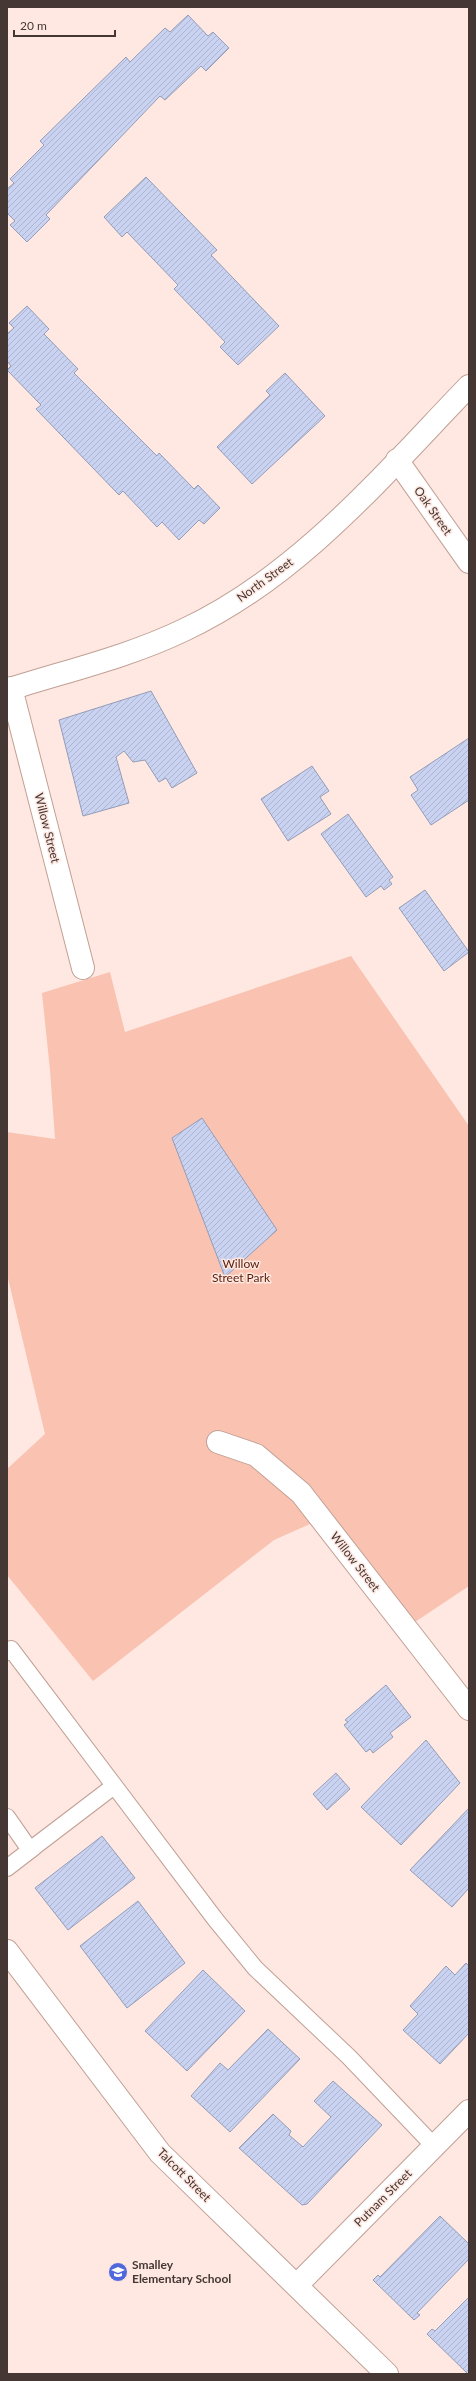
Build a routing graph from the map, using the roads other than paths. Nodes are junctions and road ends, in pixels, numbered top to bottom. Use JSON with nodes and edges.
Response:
{"nodes":[{"id":1,"x":469,"y":386,"type":"edge"},
{"id":2,"x":397,"y":460,"type":"junction"},
{"id":3,"x":469,"y":562,"type":"edge"},
{"id":4,"x":9,"y":689,"type":"edge"},
{"id":5,"x":83,"y":968,"type":"dead end"},
{"id":6,"x":218,"y":1442,"type":"dead end"},
{"id":7,"x":7,"y":1652,"type":"edge"},
{"id":8,"x":469,"y":1709,"type":"edge"},
{"id":9,"x":114,"y":1786,"type":"junction"},
{"id":10,"x":7,"y":1816,"type":"edge"},
{"id":11,"x":33,"y":1848,"type":"junction"},
{"id":12,"x":7,"y":1868,"type":"edge"},
{"id":13,"x":7,"y":1952,"type":"edge"},
{"id":14,"x":469,"y":2111,"type":"edge"},
{"id":15,"x":434,"y":2146,"type":"junction"},
{"id":16,"x":297,"y":2285,"type":"junction"},
{"id":17,"x":387,"y":2374,"type":"edge"}],
"edges":[{"from":1,"to":2,"type":"street","name":"North Street"},
{"from":2,"to":3,"type":"street","name":"Oak Street"},
{"from":2,"to":4,"type":"street","name":"North Street"},
{"from":4,"to":5,"type":"street","name":"Willow Street"},
{"from":6,"to":8,"type":"street","name":"Willow Street"},
{"from":7,"to":9,"type":"lane"},
{"from":9,"to":11,"type":"lane"},
{"from":9,"to":15,"type":"lane"},
{"from":10,"to":11,"type":"lane"},
{"from":11,"to":12,"type":"lane"},
{"from":13,"to":16,"type":"street","name":"Talcott Street"},
{"from":14,"to":15,"type":"street","name":"Putnam Street"},
{"from":15,"to":16,"type":"street","name":"Putnam Street"},
{"from":16,"to":17,"type":"street","name":"Talcott Street"}]}
